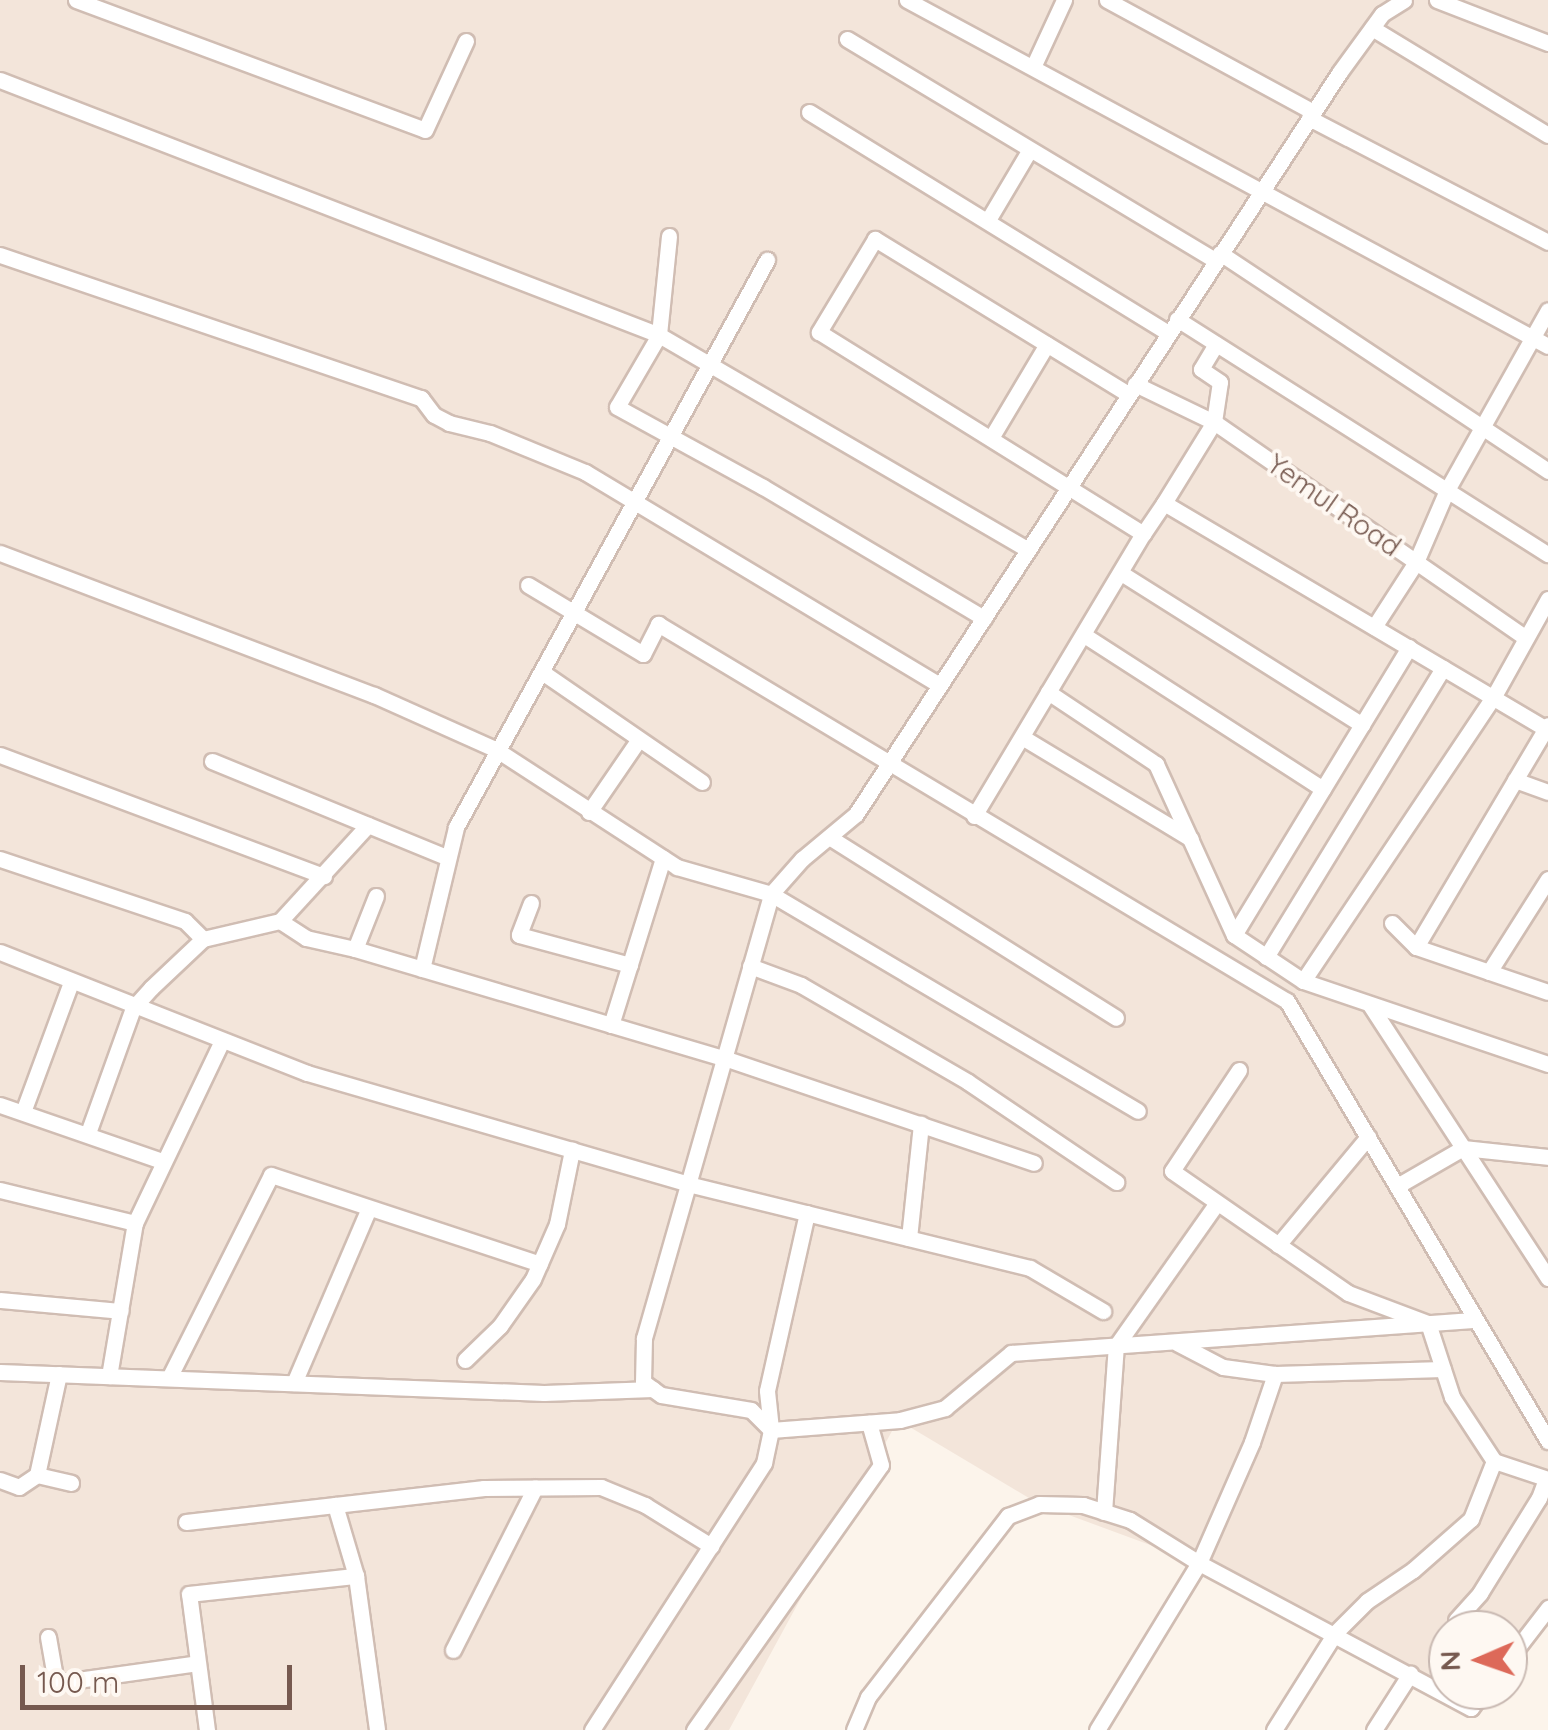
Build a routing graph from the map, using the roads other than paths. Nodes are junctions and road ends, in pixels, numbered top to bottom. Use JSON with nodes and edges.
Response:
{"nodes":[{"id":1,"x":76,"y":0,"type":"edge"},
{"id":2,"x":908,"y":0,"type":"edge"},
{"id":3,"x":1064,"y":0,"type":"edge"},
{"id":4,"x":1107,"y":0,"type":"edge"},
{"id":5,"x":1404,"y":0,"type":"edge"},
{"id":6,"x":1437,"y":0,"type":"edge"},
{"id":7,"x":1372,"y":28,"type":"junction"},
{"id":8,"x":847,"y":39,"type":"dead end"},
{"id":9,"x":466,"y":41,"type":"dead end"},
{"id":10,"x":1548,"y":42,"type":"edge"},
{"id":11,"x":1033,"y":68,"type":"junction"},
{"id":12,"x":0,"y":80,"type":"edge"},
{"id":13,"x":809,"y":112,"type":"dead end"},
{"id":14,"x":1311,"y":115,"type":"junction"},
{"id":15,"x":1548,"y":135,"type":"edge"},
{"id":16,"x":1029,"y":151,"type":"junction"},
{"id":17,"x":1262,"y":190,"type":"junction"},
{"id":18,"x":988,"y":220,"type":"junction"},
{"id":19,"x":668,"y":236,"type":"dead end"},
{"id":20,"x":1548,"y":242,"type":"edge"},
{"id":21,"x":0,"y":255,"type":"edge"},
{"id":22,"x":1218,"y":257,"type":"junction"},
{"id":23,"x":767,"y":260,"type":"dead end"},
{"id":24,"x":1548,"y":310,"type":"edge"},
{"id":25,"x":1172,"y":326,"type":"junction"},
{"id":26,"x":659,"y":335,"type":"junction"},
{"id":27,"x":1533,"y":338,"type":"junction"},
{"id":28,"x":1046,"y":344,"type":"junction"},
{"id":29,"x":1216,"y":344,"type":"junction"},
{"id":30,"x":1548,"y":346,"type":"edge"},
{"id":31,"x":710,"y":364,"type":"junction"},
{"id":32,"x":1131,"y":389,"type":"junction"},
{"id":33,"x":1214,"y":422,"type":"junction"},
{"id":34,"x":1482,"y":427,"type":"junction"},
{"id":35,"x":671,"y":437,"type":"junction"},
{"id":36,"x":991,"y":438,"type":"junction"},
{"id":37,"x":1548,"y":471,"type":"edge"},
{"id":38,"x":1068,"y":486,"type":"junction"},
{"id":39,"x":1447,"y":490,"type":"junction"},
{"id":40,"x":636,"y":503,"type":"junction"},
{"id":41,"x":1164,"y":504,"type":"junction"},
{"id":42,"x":1144,"y":534,"type":"junction"},
{"id":43,"x":1028,"y":550,"type":"junction"},
{"id":44,"x":0,"y":553,"type":"edge"},
{"id":45,"x":1548,"y":554,"type":"edge"},
{"id":46,"x":1416,"y":562,"type":"junction"},
{"id":47,"x":1120,"y":573,"type":"junction"},
{"id":48,"x":528,"y":585,"type":"dead end"},
{"id":49,"x":1548,"y":599,"type":"edge"},
{"id":50,"x":576,"y":614,"type":"junction"},
{"id":51,"x":984,"y":618,"type":"junction"},
{"id":52,"x":1374,"y":627,"type":"junction"},
{"id":53,"x":1084,"y":635,"type":"junction"},
{"id":54,"x":1526,"y":638,"type":"junction"},
{"id":55,"x":1409,"y":648,"type":"junction"},
{"id":56,"x":1443,"y":668,"type":"junction"},
{"id":57,"x":542,"y":672,"type":"junction"},
{"id":58,"x":940,"y":686,"type":"junction"},
{"id":59,"x":1048,"y":692,"type":"junction"},
{"id":60,"x":1494,"y":696,"type":"junction"},
{"id":61,"x":1362,"y":724,"type":"junction"},
{"id":62,"x":1547,"y":727,"type":"edge"},
{"id":63,"x":1022,"y":737,"type":"junction"},
{"id":64,"x":639,"y":739,"type":"junction"},
{"id":65,"x":497,"y":750,"type":"junction"},
{"id":66,"x":0,"y":755,"type":"edge"},
{"id":67,"x":212,"y":761,"type":"dead end"},
{"id":68,"x":888,"y":765,"type":"junction"},
{"id":69,"x":1515,"y":780,"type":"junction"},
{"id":70,"x":702,"y":782,"type":"dead end"},
{"id":71,"x":1323,"y":789,"type":"junction"},
{"id":72,"x":1548,"y":792,"type":"edge"},
{"id":73,"x":589,"y":812,"type":"junction"},
{"id":74,"x":974,"y":816,"type":"junction"},
{"id":75,"x":368,"y":825,"type":"junction"},
{"id":76,"x":829,"y":837,"type":"junction"},
{"id":77,"x":1190,"y":839,"type":"junction"},
{"id":78,"x":0,"y":858,"type":"edge"},
{"id":79,"x":448,"y":858,"type":"junction"},
{"id":80,"x":663,"y":858,"type":"junction"},
{"id":81,"x":324,"y":876,"type":"junction"},
{"id":82,"x":1548,"y":879,"type":"edge"},
{"id":83,"x":771,"y":894,"type":"junction"},
{"id":84,"x":376,"y":896,"type":"dead end"},
{"id":85,"x":531,"y":904,"type":"dead end"},
{"id":86,"x":280,"y":922,"type":"junction"},
{"id":87,"x":1392,"y":923,"type":"dead end"},
{"id":88,"x":1234,"y":935,"type":"junction"},
{"id":89,"x":203,"y":939,"type":"junction"},
{"id":90,"x":1416,"y":947,"type":"junction"},
{"id":91,"x":354,"y":949,"type":"junction"},
{"id":92,"x":0,"y":952,"type":"edge"},
{"id":93,"x":1266,"y":957,"type":"junction"},
{"id":94,"x":630,"y":966,"type":"junction"},
{"id":95,"x":750,"y":966,"type":"junction"},
{"id":96,"x":422,"y":969,"type":"junction"},
{"id":97,"x":1489,"y":972,"type":"junction"},
{"id":98,"x":1303,"y":981,"type":"junction"},
{"id":99,"x":70,"y":982,"type":"junction"},
{"id":100,"x":1548,"y":992,"type":"edge"},
{"id":101,"x":1369,"y":1004,"type":"junction"},
{"id":102,"x":133,"y":1008,"type":"junction"},
{"id":103,"x":1116,"y":1018,"type":"dead end"},
{"id":104,"x":611,"y":1025,"type":"junction"},
{"id":105,"x":222,"y":1041,"type":"junction"},
{"id":106,"x":724,"y":1058,"type":"junction"},
{"id":107,"x":1548,"y":1064,"type":"edge"},
{"id":108,"x":1239,"y":1070,"type":"dead end"},
{"id":109,"x":0,"y":1105,"type":"edge"},
{"id":110,"x":1138,"y":1111,"type":"dead end"},
{"id":111,"x":22,"y":1112,"type":"junction"},
{"id":112,"x":921,"y":1124,"type":"junction"},
{"id":113,"x":88,"y":1133,"type":"junction"},
{"id":114,"x":1368,"y":1137,"type":"junction"},
{"id":115,"x":1463,"y":1148,"type":"junction"},
{"id":116,"x":572,"y":1150,"type":"junction"},
{"id":117,"x":1548,"y":1157,"type":"edge"},
{"id":118,"x":162,"y":1161,"type":"junction"},
{"id":119,"x":1034,"y":1163,"type":"dead end"},
{"id":120,"x":1116,"y":1182,"type":"dead end"},
{"id":121,"x":688,"y":1184,"type":"junction"},
{"id":122,"x":1397,"y":1186,"type":"junction"},
{"id":123,"x":0,"y":1190,"type":"edge"},
{"id":124,"x":1218,"y":1203,"type":"junction"},
{"id":125,"x":369,"y":1208,"type":"junction"},
{"id":126,"x":807,"y":1213,"type":"junction"},
{"id":127,"x":135,"y":1223,"type":"junction"},
{"id":128,"x":909,"y":1238,"type":"junction"},
{"id":129,"x":1278,"y":1245,"type":"junction"},
{"id":130,"x":540,"y":1264,"type":"junction"},
{"id":131,"x":1548,"y":1278,"type":"edge"},
{"id":132,"x":0,"y":1300,"type":"edge"},
{"id":133,"x":120,"y":1311,"type":"junction"},
{"id":134,"x":1103,"y":1311,"type":"dead end"},
{"id":135,"x":1472,"y":1320,"type":"junction"},
{"id":136,"x":1428,"y":1323,"type":"junction"},
{"id":137,"x":1173,"y":1342,"type":"junction"},
{"id":138,"x":1116,"y":1346,"type":"junction"},
{"id":139,"x":465,"y":1360,"type":"dead end"},
{"id":140,"x":1442,"y":1369,"type":"junction"},
{"id":141,"x":0,"y":1372,"type":"edge"},
{"id":142,"x":60,"y":1374,"type":"junction"},
{"id":143,"x":1275,"y":1374,"type":"junction"},
{"id":144,"x":109,"y":1376,"type":"junction"},
{"id":145,"x":168,"y":1378,"type":"junction"},
{"id":146,"x":294,"y":1383,"type":"junction"},
{"id":147,"x":653,"y":1389,"type":"junction"},
{"id":148,"x":869,"y":1423,"type":"junction"},
{"id":149,"x":770,"y":1430,"type":"junction"},
{"id":150,"x":1548,"y":1441,"type":"edge"},
{"id":151,"x":1494,"y":1461,"type":"junction"},
{"id":152,"x":37,"y":1475,"type":"junction"},
{"id":153,"x":0,"y":1480,"type":"edge"},
{"id":154,"x":71,"y":1482,"type":"dead end"},
{"id":155,"x":535,"y":1488,"type":"junction"},
{"id":156,"x":1545,"y":1488,"type":"edge"},
{"id":157,"x":335,"y":1506,"type":"junction"},
{"id":158,"x":1104,"y":1512,"type":"junction"},
{"id":159,"x":186,"y":1522,"type":"dead end"},
{"id":160,"x":711,"y":1546,"type":"junction"},
{"id":161,"x":1199,"y":1563,"type":"junction"},
{"id":162,"x":356,"y":1576,"type":"junction"},
{"id":163,"x":1548,"y":1608,"type":"edge"},
{"id":164,"x":1465,"y":1610,"type":"edge"},
{"id":165,"x":1532,"y":1628,"type":"junction"},
{"id":166,"x":1335,"y":1633,"type":"junction"},
{"id":167,"x":1528,"y":1633,"type":"edge"},
{"id":168,"x":48,"y":1637,"type":"dead end"},
{"id":169,"x":1548,"y":1638,"type":"edge"},
{"id":170,"x":453,"y":1650,"type":"dead end"},
{"id":171,"x":198,"y":1663,"type":"junction"},
{"id":172,"x":1410,"y":1674,"type":"junction"},
{"id":173,"x":1428,"y":1684,"type":"edge"},
{"id":174,"x":207,"y":1730,"type":"edge"},
{"id":175,"x":376,"y":1730,"type":"edge"},
{"id":176,"x":592,"y":1730,"type":"edge"},
{"id":177,"x":694,"y":1730,"type":"edge"},
{"id":178,"x":854,"y":1730,"type":"edge"},
{"id":179,"x":1097,"y":1730,"type":"edge"},
{"id":180,"x":1274,"y":1730,"type":"edge"},
{"id":181,"x":1374,"y":1730,"type":"edge"}],
"edges":[{"from":1,"to":9,"type":"street"},
{"from":2,"to":11,"type":"street"},
{"from":3,"to":11,"type":"street"},
{"from":4,"to":14,"type":"street"},
{"from":5,"to":7,"type":"street"},
{"from":6,"to":10,"type":"street"},
{"from":7,"to":14,"type":"street"},
{"from":7,"to":15,"type":"street"},
{"from":8,"to":16,"type":"street"},
{"from":11,"to":17,"type":"street"},
{"from":12,"to":26,"type":"street"},
{"from":13,"to":18,"type":"street"},
{"from":14,"to":17,"type":"street"},
{"from":14,"to":20,"type":"street"},
{"from":16,"to":18,"type":"street"},
{"from":16,"to":22,"type":"street"},
{"from":17,"to":22,"type":"street"},
{"from":17,"to":27,"type":"street"},
{"from":18,"to":25,"type":"street"},
{"from":19,"to":26,"type":"street"},
{"from":21,"to":40,"type":"street"},
{"from":22,"to":25,"type":"street"},
{"from":22,"to":34,"type":"street"},
{"from":23,"to":31,"type":"street"},
{"from":24,"to":27,"type":"street"},
{"from":25,"to":29,"type":"street"},
{"from":25,"to":32,"type":"street"},
{"from":26,"to":31,"type":"street"},
{"from":26,"to":35,"type":"street"},
{"from":27,"to":30,"type":"street"},
{"from":27,"to":34,"type":"street"},
{"from":28,"to":32,"type":"street","name":"Yemul Road"},
{"from":28,"to":36,"type":"street"},
{"from":28,"to":36,"type":"street","name":"Yemul Road"},
{"from":29,"to":33,"type":"street"},
{"from":29,"to":39,"type":"street"},
{"from":31,"to":35,"type":"street"},
{"from":31,"to":43,"type":"street"},
{"from":32,"to":33,"type":"street","name":"Yemul Road"},
{"from":32,"to":38,"type":"street"},
{"from":33,"to":41,"type":"street"},
{"from":33,"to":46,"type":"street","name":"Yemul Road"},
{"from":34,"to":37,"type":"street"},
{"from":34,"to":39,"type":"street"},
{"from":35,"to":40,"type":"street"},
{"from":35,"to":51,"type":"street"},
{"from":36,"to":38,"type":"street"},
{"from":38,"to":42,"type":"street"},
{"from":38,"to":43,"type":"street"},
{"from":39,"to":45,"type":"street"},
{"from":39,"to":46,"type":"street"},
{"from":40,"to":50,"type":"street"},
{"from":40,"to":58,"type":"street"},
{"from":41,"to":42,"type":"street"},
{"from":41,"to":52,"type":"street"},
{"from":42,"to":47,"type":"street"},
{"from":43,"to":51,"type":"street"},
{"from":44,"to":65,"type":"street"},
{"from":46,"to":52,"type":"street"},
{"from":46,"to":54,"type":"street","name":"Yemul Road"},
{"from":47,"to":53,"type":"street"},
{"from":47,"to":61,"type":"street"},
{"from":48,"to":50,"type":"street"},
{"from":49,"to":54,"type":"street"},
{"from":50,"to":57,"type":"street"},
{"from":50,"to":68,"type":"street"},
{"from":51,"to":58,"type":"street"},
{"from":52,"to":55,"type":"street"},
{"from":53,"to":59,"type":"street"},
{"from":53,"to":71,"type":"street"},
{"from":54,"to":60,"type":"street"},
{"from":55,"to":56,"type":"street"},
{"from":55,"to":61,"type":"street"},
{"from":56,"to":60,"type":"street"},
{"from":56,"to":93,"type":"street"},
{"from":57,"to":64,"type":"street"},
{"from":57,"to":65,"type":"street"},
{"from":58,"to":68,"type":"street"},
{"from":59,"to":63,"type":"street"},
{"from":59,"to":77,"type":"street"},
{"from":60,"to":62,"type":"street"},
{"from":60,"to":98,"type":"street"},
{"from":61,"to":71,"type":"street"},
{"from":62,"to":69,"type":"street"},
{"from":63,"to":74,"type":"street"},
{"from":63,"to":77,"type":"street"},
{"from":64,"to":70,"type":"street"},
{"from":64,"to":73,"type":"street"},
{"from":65,"to":73,"type":"street"},
{"from":65,"to":79,"type":"street"},
{"from":66,"to":81,"type":"street"},
{"from":67,"to":75,"type":"street"},
{"from":68,"to":74,"type":"street"},
{"from":68,"to":76,"type":"street"},
{"from":69,"to":72,"type":"street"},
{"from":69,"to":90,"type":"street"},
{"from":71,"to":88,"type":"street"},
{"from":73,"to":80,"type":"street"},
{"from":74,"to":114,"type":"street"},
{"from":75,"to":79,"type":"street"},
{"from":75,"to":81,"type":"street"},
{"from":76,"to":83,"type":"street"},
{"from":76,"to":103,"type":"street"},
{"from":77,"to":88,"type":"street"},
{"from":78,"to":89,"type":"street"},
{"from":79,"to":96,"type":"street"},
{"from":80,"to":83,"type":"street"},
{"from":80,"to":94,"type":"street"},
{"from":81,"to":86,"type":"street"},
{"from":82,"to":97,"type":"street"},
{"from":83,"to":95,"type":"street"},
{"from":83,"to":110,"type":"street"},
{"from":84,"to":91,"type":"street"},
{"from":85,"to":94,"type":"street"},
{"from":86,"to":89,"type":"street"},
{"from":86,"to":91,"type":"street"},
{"from":87,"to":90,"type":"street"},
{"from":88,"to":93,"type":"street"},
{"from":89,"to":102,"type":"street"},
{"from":90,"to":97,"type":"street"},
{"from":91,"to":96,"type":"street"},
{"from":92,"to":99,"type":"street"},
{"from":93,"to":98,"type":"street"},
{"from":94,"to":104,"type":"street"},
{"from":95,"to":106,"type":"street"},
{"from":95,"to":120,"type":"street"},
{"from":96,"to":104,"type":"street"},
{"from":97,"to":100,"type":"street"},
{"from":98,"to":101,"type":"street"},
{"from":99,"to":102,"type":"street"},
{"from":99,"to":111,"type":"street"},
{"from":101,"to":107,"type":"street"},
{"from":101,"to":115,"type":"street"},
{"from":102,"to":105,"type":"street"},
{"from":102,"to":113,"type":"street"},
{"from":104,"to":106,"type":"street"},
{"from":105,"to":116,"type":"street"},
{"from":105,"to":118,"type":"street"},
{"from":106,"to":112,"type":"street"},
{"from":106,"to":121,"type":"street"},
{"from":108,"to":124,"type":"street"},
{"from":109,"to":111,"type":"street"},
{"from":111,"to":113,"type":"street"},
{"from":112,"to":119,"type":"street"},
{"from":112,"to":128,"type":"street"},
{"from":113,"to":118,"type":"street"},
{"from":114,"to":122,"type":"street"},
{"from":114,"to":129,"type":"street"},
{"from":115,"to":117,"type":"street"},
{"from":115,"to":122,"type":"street"},
{"from":115,"to":131,"type":"street"},
{"from":116,"to":121,"type":"street"},
{"from":116,"to":130,"type":"street"},
{"from":118,"to":127,"type":"street"},
{"from":121,"to":126,"type":"street"},
{"from":121,"to":147,"type":"street"},
{"from":122,"to":135,"type":"street"},
{"from":123,"to":127,"type":"street"},
{"from":124,"to":129,"type":"street"},
{"from":124,"to":138,"type":"street"},
{"from":125,"to":130,"type":"street"},
{"from":125,"to":145,"type":"street"},
{"from":125,"to":146,"type":"street"},
{"from":126,"to":128,"type":"street"},
{"from":126,"to":149,"type":"street"},
{"from":127,"to":133,"type":"street"},
{"from":128,"to":134,"type":"street"},
{"from":129,"to":136,"type":"street"},
{"from":130,"to":139,"type":"street"},
{"from":132,"to":133,"type":"street"},
{"from":133,"to":144,"type":"street"},
{"from":135,"to":136,"type":"street"},
{"from":135,"to":150,"type":"street"},
{"from":136,"to":137,"type":"street"},
{"from":136,"to":140,"type":"street"},
{"from":137,"to":138,"type":"street"},
{"from":137,"to":143,"type":"street"},
{"from":138,"to":148,"type":"street"},
{"from":138,"to":158,"type":"street"},
{"from":140,"to":143,"type":"street"},
{"from":140,"to":151,"type":"street"},
{"from":141,"to":142,"type":"street"},
{"from":142,"to":144,"type":"street"},
{"from":142,"to":152,"type":"street"},
{"from":143,"to":161,"type":"street"},
{"from":144,"to":145,"type":"street"},
{"from":145,"to":146,"type":"street"},
{"from":146,"to":147,"type":"street"},
{"from":147,"to":149,"type":"street"},
{"from":148,"to":149,"type":"street"},
{"from":148,"to":177,"type":"street"},
{"from":149,"to":160,"type":"street"},
{"from":151,"to":156,"type":"street"},
{"from":151,"to":166,"type":"street"},
{"from":152,"to":153,"type":"street"},
{"from":152,"to":154,"type":"street"},
{"from":155,"to":157,"type":"street"},
{"from":155,"to":160,"type":"street"},
{"from":155,"to":170,"type":"street"},
{"from":156,"to":164,"type":"street"},
{"from":157,"to":159,"type":"street"},
{"from":157,"to":162,"type":"street"},
{"from":158,"to":161,"type":"street"},
{"from":158,"to":178,"type":"street"},
{"from":160,"to":176,"type":"street"},
{"from":161,"to":166,"type":"street"},
{"from":161,"to":179,"type":"street"},
{"from":162,"to":171,"type":"street"},
{"from":162,"to":175,"type":"street"},
{"from":163,"to":165,"type":"street"},
{"from":165,"to":167,"type":"street"},
{"from":165,"to":169,"type":"street"},
{"from":166,"to":172,"type":"street"},
{"from":166,"to":180,"type":"street"},
{"from":168,"to":171,"type":"street"},
{"from":171,"to":174,"type":"street"},
{"from":172,"to":173,"type":"street"},
{"from":172,"to":181,"type":"street"}]}
